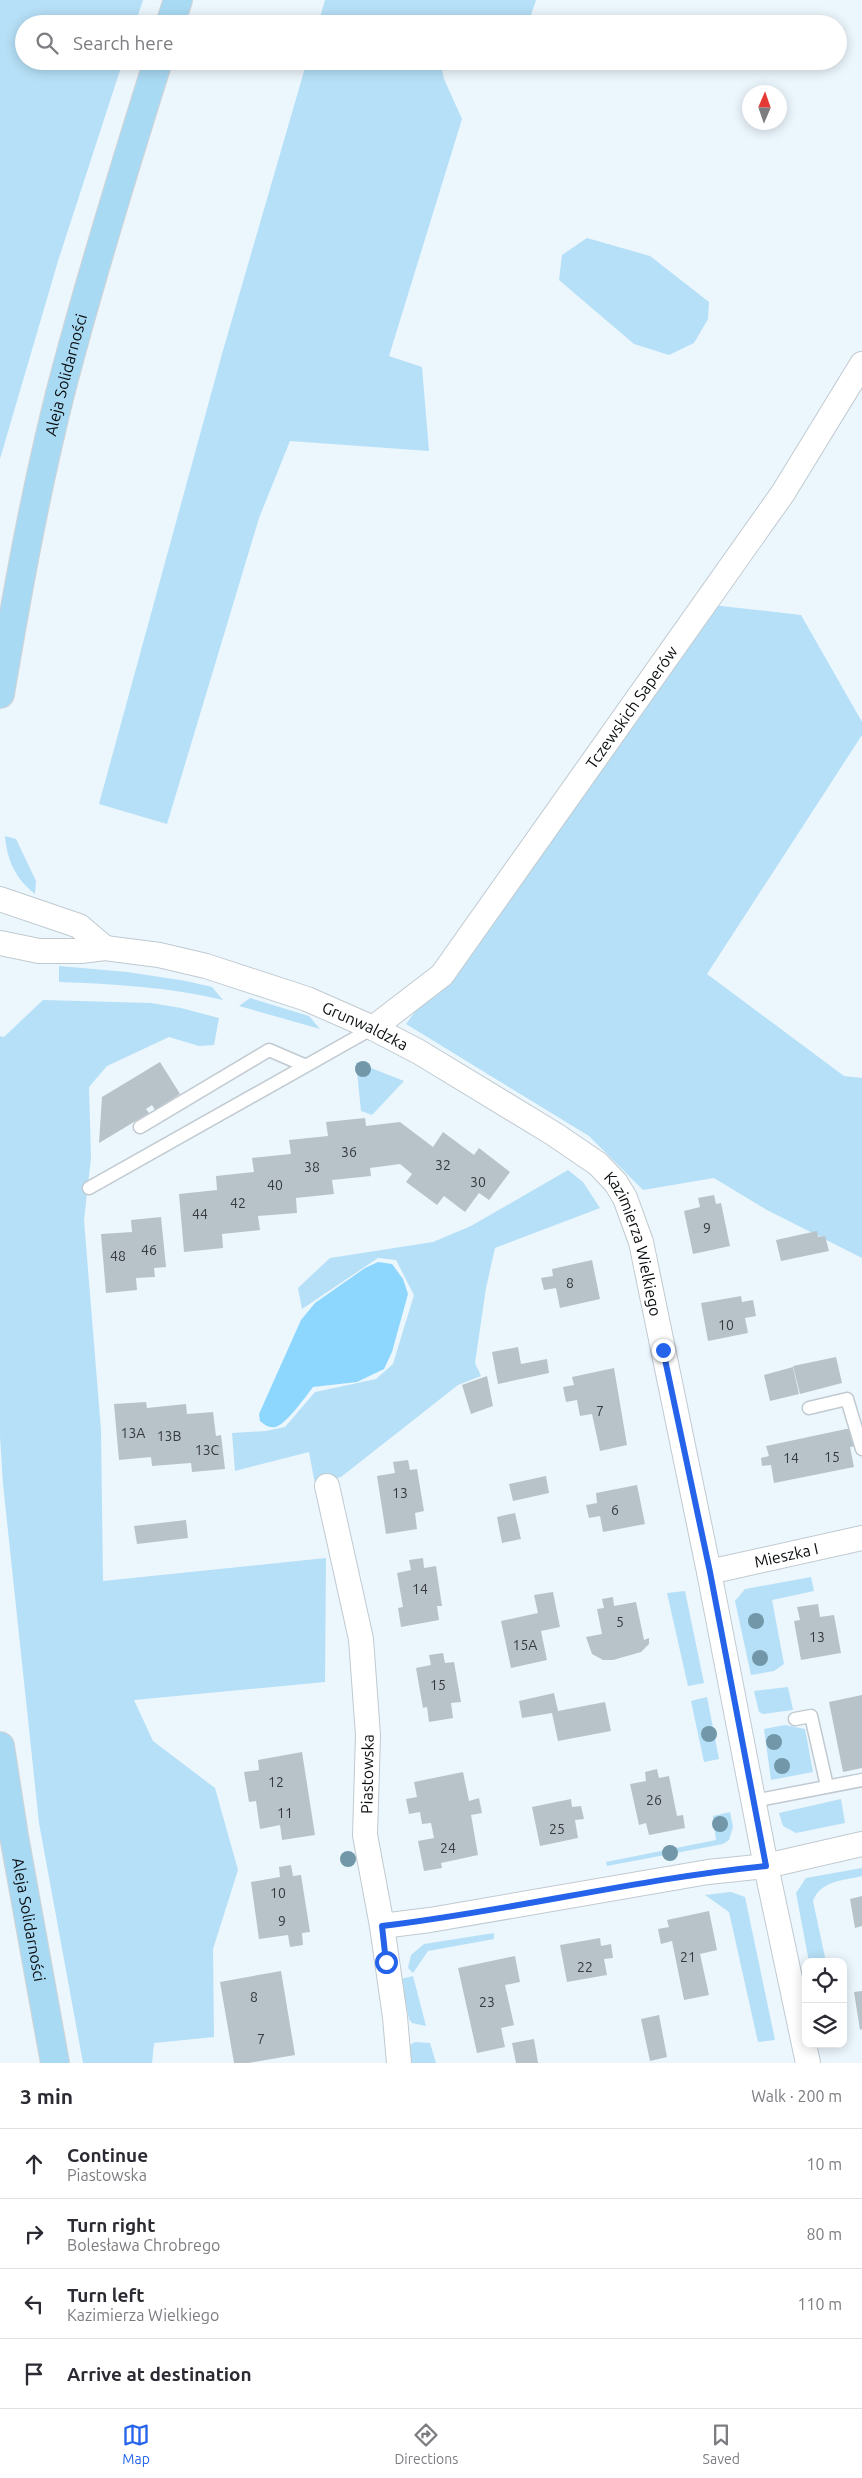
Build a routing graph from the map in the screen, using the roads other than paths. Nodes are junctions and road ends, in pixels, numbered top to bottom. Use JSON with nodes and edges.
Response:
{"nodes":[{"id":1,"x":178,"y":0,"type":"edge"},
{"id":2,"x":173,"y":15,"type":"edge"},
{"id":3,"x":155,"y":70,"type":"edge"},
{"id":4,"x":862,"y":364,"type":"edge"},
{"id":5,"x":0,"y":694,"type":"edge"},
{"id":6,"x":0,"y":899,"type":"edge"},
{"id":7,"x":0,"y":943,"type":"edge"},
{"id":8,"x":105,"y":948,"type":"junction"},
{"id":9,"x":373,"y":1028,"type":"junction"},
{"id":10,"x":304,"y":1065,"type":"junction"},
{"id":11,"x":140,"y":1127,"type":"dead end"},
{"id":12,"x":598,"y":1164,"type":"joint"},
{"id":13,"x":90,"y":1188,"type":"dead end"},
{"id":14,"x":809,"y":1408,"type":"dead end"},
{"id":15,"x":862,"y":1449,"type":"edge"},
{"id":16,"x":327,"y":1486,"type":"dead end"},
{"id":17,"x":862,"y":1538,"type":"edge"},
{"id":18,"x":710,"y":1572,"type":"junction"},
{"id":19,"x":795,"y":1719,"type":"dead end"},
{"id":20,"x":0,"y":1746,"type":"edge"},
{"id":21,"x":862,"y":1780,"type":"edge"},
{"id":22,"x":827,"y":1786,"type":"junction"},
{"id":23,"x":754,"y":1801,"type":"junction"},
{"id":24,"x":862,"y":1844,"type":"edge"},
{"id":25,"x":766,"y":1866,"type":"junction"},
{"id":26,"x":382,"y":1926,"type":"junction"},
{"id":27,"x":55,"y":2063,"type":"edge"},
{"id":28,"x":400,"y":2063,"type":"edge"},
{"id":29,"x":808,"y":2063,"type":"edge"}],
"edges":[{"from":1,"to":2,"type":"main road"},
{"from":3,"to":5,"type":"main road","name":"Aleja Solidarności"},
{"from":4,"to":9,"type":"street","name":"Tczewskich Saperów"},
{"from":6,"to":8,"type":"street"},
{"from":7,"to":8,"type":"street","name":"Grunwaldzka"},
{"from":8,"to":9,"type":"street","name":"Grunwaldzka"},
{"from":9,"to":10,"type":"lane"},
{"from":9,"to":12,"type":"street","name":"Grunwaldzka"},
{"from":10,"to":11,"type":"lane"},
{"from":10,"to":13,"type":"lane"},
{"from":12,"to":18,"type":"street","name":"Kazimierza Wielkiego"},
{"from":14,"to":15,"type":"lane"},
{"from":16,"to":26,"type":"street","name":"Piastowska"},
{"from":17,"to":18,"type":"street","name":"Mieszka I"},
{"from":18,"to":23,"type":"street","name":"Kazimierza Wielkiego"},
{"from":19,"to":22,"type":"lane"},
{"from":20,"to":27,"type":"main road","name":"Aleja Solidarności"},
{"from":21,"to":22,"type":"lane"},
{"from":22,"to":23,"type":"lane"},
{"from":23,"to":25,"type":"street","name":"Kazimierza Wielkiego"},
{"from":24,"to":25,"type":"street"},
{"from":25,"to":26,"type":"street"},
{"from":25,"to":29,"type":"street","name":"Kazimierza Wielkiego"},
{"from":26,"to":28,"type":"street","name":"Piastowska"}]}
